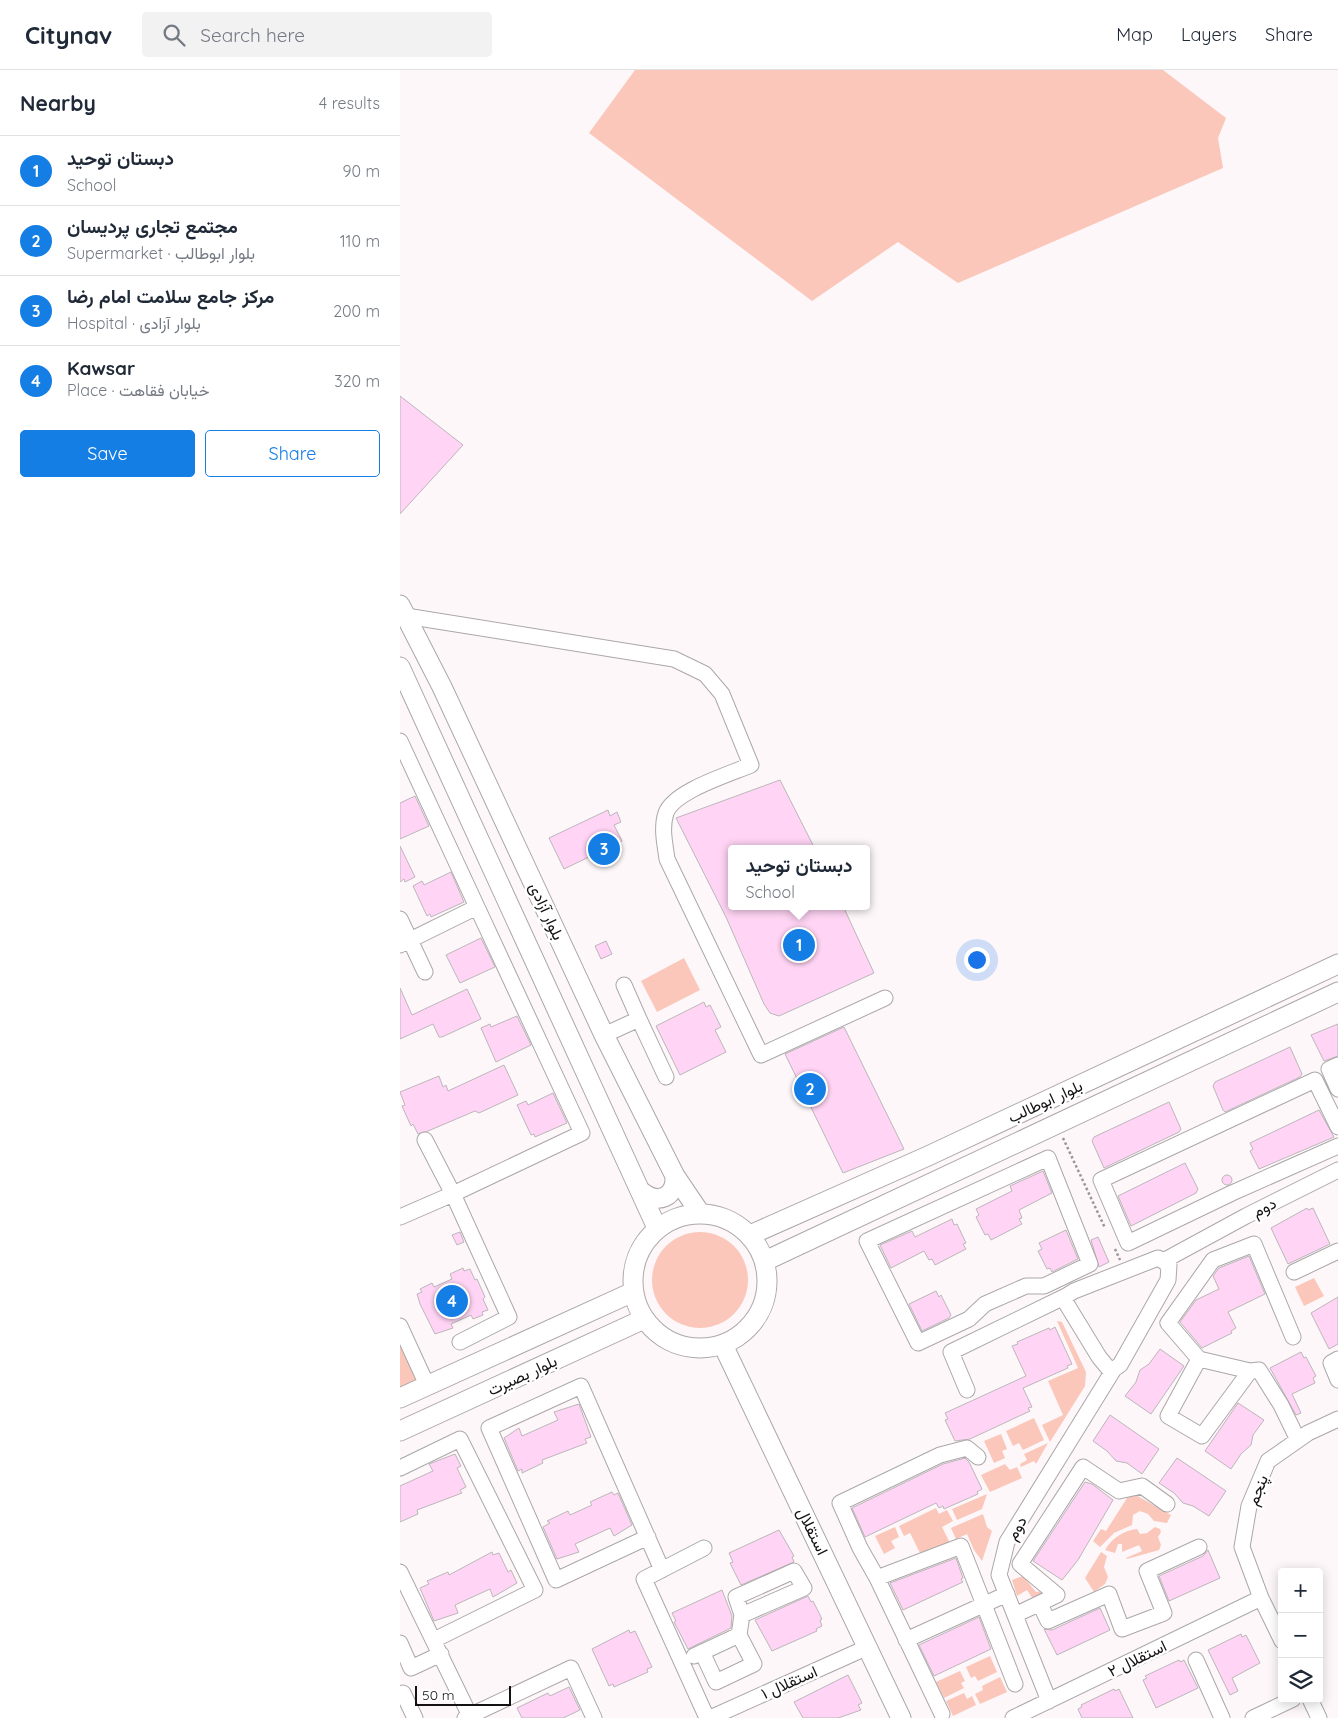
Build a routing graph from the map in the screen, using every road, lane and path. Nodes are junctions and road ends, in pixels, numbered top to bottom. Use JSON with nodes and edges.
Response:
{"nodes":[{"id":1,"x":403,"y":611,"type":"edge"},
{"id":2,"x":400,"y":667,"type":"edge"},
{"id":3,"x":400,"y":741,"type":"edge"},
{"id":4,"x":477,"y":907,"type":"junction"},
{"id":5,"x":400,"y":919,"type":"edge"},
{"id":6,"x":405,"y":943,"type":"edge"},
{"id":7,"x":1338,"y":964,"type":"edge"},
{"id":8,"x":425,"y":972,"type":"dead end"},
{"id":9,"x":624,"y":985,"type":"dead end"},
{"id":10,"x":1338,"y":992,"type":"edge"},
{"id":11,"x":885,"y":998,"type":"dead end"},
{"id":12,"x":639,"y":1019,"type":"junction"},
{"id":13,"x":604,"y":1035,"type":"junction"},
{"id":14,"x":1338,"y":1065,"type":"edge"},
{"id":15,"x":666,"y":1077,"type":"dead end"},
{"id":16,"x":1338,"y":1089,"type":"edge"},
{"id":17,"x":1057,"y":1124,"type":"junction"},
{"id":18,"x":1338,"y":1127,"type":"edge"},
{"id":19,"x":425,"y":1140,"type":"dead end"},
{"id":20,"x":1338,"y":1146,"type":"edge"},
{"id":21,"x":1338,"y":1170,"type":"edge"},
{"id":22,"x":675,"y":1176,"type":"junction"},
{"id":23,"x":642,"y":1192,"type":"junction"},
{"id":24,"x":1232,"y":1193,"type":"junction"},
{"id":25,"x":453,"y":1194,"type":"junction"},
{"id":26,"x":700,"y":1213,"type":"junction"},
{"id":27,"x":1246,"y":1216,"type":"junction"},
{"id":28,"x":400,"y":1217,"type":"edge"},
{"id":29,"x":657,"y":1228,"type":"junction"},
{"id":30,"x":750,"y":1235,"type":"junction"},
{"id":31,"x":1109,"y":1236,"type":"dead end"},
{"id":32,"x":1113,"y":1245,"type":"dead end"},
{"id":33,"x":1338,"y":1250,"type":"edge"},
{"id":34,"x":1165,"y":1260,"type":"junction"},
{"id":35,"x":765,"y":1261,"type":"junction"},
{"id":36,"x":1125,"y":1270,"type":"junction"},
{"id":37,"x":1294,"y":1272,"type":"dead end"},
{"id":38,"x":633,"y":1292,"type":"junction"},
{"id":39,"x":1066,"y":1296,"type":"junction"},
{"id":40,"x":998,"y":1298,"type":"junction"},
{"id":41,"x":644,"y":1319,"type":"junction"},
{"id":42,"x":1010,"y":1323,"type":"junction"},
{"id":43,"x":400,"y":1326,"type":"edge"},
{"id":44,"x":1293,"y":1337,"type":"dead end"},
{"id":45,"x":460,"y":1342,"type":"dead end"},
{"id":46,"x":723,"y":1345,"type":"junction"},
{"id":47,"x":1199,"y":1359,"type":"junction"},
{"id":48,"x":1338,"y":1359,"type":"edge"},
{"id":49,"x":1114,"y":1369,"type":"junction"},
{"id":50,"x":1250,"y":1371,"type":"junction"},
{"id":51,"x":1338,"y":1380,"type":"edge"},
{"id":52,"x":427,"y":1385,"type":"junction"},
{"id":53,"x":967,"y":1390,"type":"dead end"},
{"id":54,"x":400,"y":1398,"type":"edge"},
{"id":55,"x":439,"y":1413,"type":"junction"},
{"id":56,"x":1338,"y":1419,"type":"edge"},
{"id":57,"x":400,"y":1431,"type":"edge"},
{"id":58,"x":1298,"y":1440,"type":"junction"},
{"id":59,"x":978,"y":1457,"type":"dead end"},
{"id":60,"x":400,"y":1468,"type":"edge"},
{"id":61,"x":1167,"y":1504,"type":"dead end"},
{"id":62,"x":648,"y":1537,"type":"junction"},
{"id":63,"x":704,"y":1548,"type":"dead end"},
{"id":64,"x":1199,"y":1548,"type":"dead end"},
{"id":65,"x":662,"y":1570,"type":"junction"},
{"id":66,"x":400,"y":1572,"type":"edge"},
{"id":67,"x":878,"y":1578,"type":"junction"},
{"id":68,"x":1007,"y":1594,"type":"junction"},
{"id":69,"x":1261,"y":1598,"type":"junction"},
{"id":70,"x":1040,"y":1604,"type":"junction"},
{"id":71,"x":983,"y":1605,"type":"junction"},
{"id":72,"x":1015,"y":1615,"type":"junction"},
{"id":73,"x":742,"y":1616,"type":"dead end"},
{"id":74,"x":1278,"y":1633,"type":"edge"},
{"id":75,"x":739,"y":1636,"type":"junction"},
{"id":76,"x":906,"y":1640,"type":"junction"},
{"id":77,"x":400,"y":1643,"type":"edge"},
{"id":78,"x":438,"y":1647,"type":"junction"},
{"id":79,"x":868,"y":1647,"type":"junction"},
{"id":80,"x":702,"y":1652,"type":"junction"},
{"id":81,"x":1196,"y":1660,"type":"dead end"},
{"id":82,"x":681,"y":1661,"type":"junction"},
{"id":83,"x":1015,"y":1684,"type":"dead end"},
{"id":84,"x":400,"y":1695,"type":"edge"},
{"id":85,"x":1049,"y":1701,"type":"junction"},
{"id":86,"x":1284,"y":1703,"type":"edge"},
{"id":87,"x":1312,"y":1703,"type":"edge"},
{"id":88,"x":942,"y":1714,"type":"dead end"},
{"id":89,"x":469,"y":1717,"type":"edge"},
{"id":90,"x":415,"y":1718,"type":"edge"},
{"id":91,"x":594,"y":1718,"type":"edge"},
{"id":92,"x":709,"y":1718,"type":"edge"},
{"id":93,"x":901,"y":1718,"type":"edge"},
{"id":94,"x":1013,"y":1718,"type":"edge"},
{"id":95,"x":1222,"y":1718,"type":"edge"},
{"id":96,"x":1253,"y":1718,"type":"edge"},
{"id":97,"x":1319,"y":1718,"type":"edge"}],
"edges":[{"from":1,"to":11,"type":"street"},
{"from":1,"to":13,"type":"main road","name":"بلوار آزادی"},
{"from":2,"to":23,"type":"main road","name":"بلوار آزادی"},
{"from":3,"to":4,"type":"street"},
{"from":4,"to":6,"type":"street"},
{"from":4,"to":25,"type":"street"},
{"from":5,"to":6,"type":"street"},
{"from":6,"to":8,"type":"street"},
{"from":7,"to":30,"type":"main road","name":"بلوار ابوطالب"},
{"from":9,"to":12,"type":"street"},
{"from":10,"to":17,"type":"main road","name":"بلوار ابوطالب"},
{"from":12,"to":13,"type":"street"},
{"from":12,"to":15,"type":"street"},
{"from":13,"to":22,"type":"main road","name":"بلوار آزادی"},
{"from":14,"to":16,"type":"street"},
{"from":17,"to":31,"type":"path"},
{"from":17,"to":35,"type":"main road","name":"بلوار ابوطالب"},
{"from":18,"to":24,"type":"street"},
{"from":19,"to":25,"type":"street"},
{"from":20,"to":24,"type":"street"},
{"from":21,"to":27,"type":"street","name":"دوم"},
{"from":22,"to":23,"type":"main road"},
{"from":22,"to":26,"type":"main road","name":"بلوار آزادی"},
{"from":23,"to":29,"type":"main road","name":"بلوار آزادی"},
{"from":24,"to":27,"type":"street"},
{"from":25,"to":28,"type":"street"},
{"from":25,"to":45,"type":"street"},
{"from":26,"to":29,"type":"main road"},
{"from":26,"to":30,"type":"main road"},
{"from":27,"to":34,"type":"street","name":"دوم"},
{"from":29,"to":38,"type":"main road"},
{"from":30,"to":35,"type":"main road"},
{"from":32,"to":36,"type":"path"},
{"from":33,"to":37,"type":"street"},
{"from":34,"to":36,"type":"street","name":"دوم"},
{"from":34,"to":49,"type":"street","name":"دوم"},
{"from":35,"to":46,"type":"main road"},
{"from":36,"to":39,"type":"street","name":"دوم"},
{"from":38,"to":41,"type":"main road"},
{"from":38,"to":52,"type":"main road","name":"بلوار بصیرت"},
{"from":39,"to":42,"type":"street","name":"دوم"},
{"from":39,"to":49,"type":"street"},
{"from":40,"to":40,"type":"street"},
{"from":40,"to":42,"type":"street"},
{"from":41,"to":46,"type":"main road"},
{"from":41,"to":55,"type":"main road","name":"بلوار بصیرت"},
{"from":42,"to":53,"type":"street","name":"دوم"},
{"from":43,"to":52,"type":"street"},
{"from":44,"to":47,"type":"street"},
{"from":46,"to":79,"type":"main road","name":"استقلال"},
{"from":47,"to":50,"type":"street"},
{"from":47,"to":50,"type":"street"},
{"from":48,"to":51,"type":"street"},
{"from":49,"to":68,"type":"street","name":"دوم"},
{"from":50,"to":58,"type":"street"},
{"from":52,"to":54,"type":"main road","name":"بلوار بصیرت"},
{"from":52,"to":55,"type":"main road"},
{"from":55,"to":57,"type":"main road","name":"بلوار بصیرت"},
{"from":56,"to":58,"type":"street","name":"پنجم"},
{"from":58,"to":69,"type":"street","name":"پنجم"},
{"from":59,"to":67,"type":"street"},
{"from":60,"to":78,"type":"street"},
{"from":61,"to":70,"type":"street"},
{"from":62,"to":62,"type":"street"},
{"from":62,"to":65,"type":"street"},
{"from":63,"to":65,"type":"street"},
{"from":64,"to":70,"type":"street"},
{"from":65,"to":82,"type":"street"},
{"from":66,"to":78,"type":"street"},
{"from":67,"to":71,"type":"street"},
{"from":67,"to":76,"type":"street"},
{"from":68,"to":71,"type":"street"},
{"from":68,"to":72,"type":"street","name":"دوم"},
{"from":69,"to":74,"type":"street","name":"پنجم"},
{"from":69,"to":85,"type":"street","name":"استقلال ۲"},
{"from":70,"to":72,"type":"street"},
{"from":71,"to":76,"type":"street"},
{"from":71,"to":83,"type":"street"},
{"from":72,"to":85,"type":"street","name":"دوم"},
{"from":73,"to":75,"type":"street"},
{"from":75,"to":80,"type":"street"},
{"from":75,"to":80,"type":"street"},
{"from":76,"to":88,"type":"street"},
{"from":77,"to":78,"type":"street"},
{"from":78,"to":89,"type":"street"},
{"from":79,"to":92,"type":"street","name":"استقلال ۱"},
{"from":79,"to":93,"type":"main road","name":"استقلال"},
{"from":80,"to":82,"type":"street"},
{"from":81,"to":95,"type":"street"},
{"from":82,"to":92,"type":"street"},
{"from":84,"to":90,"type":"street"},
{"from":85,"to":94,"type":"street","name":"استقلال ۲"},
{"from":86,"to":96,"type":"street"},
{"from":87,"to":97,"type":"street"},
{"from":89,"to":91,"type":"street"}]}
